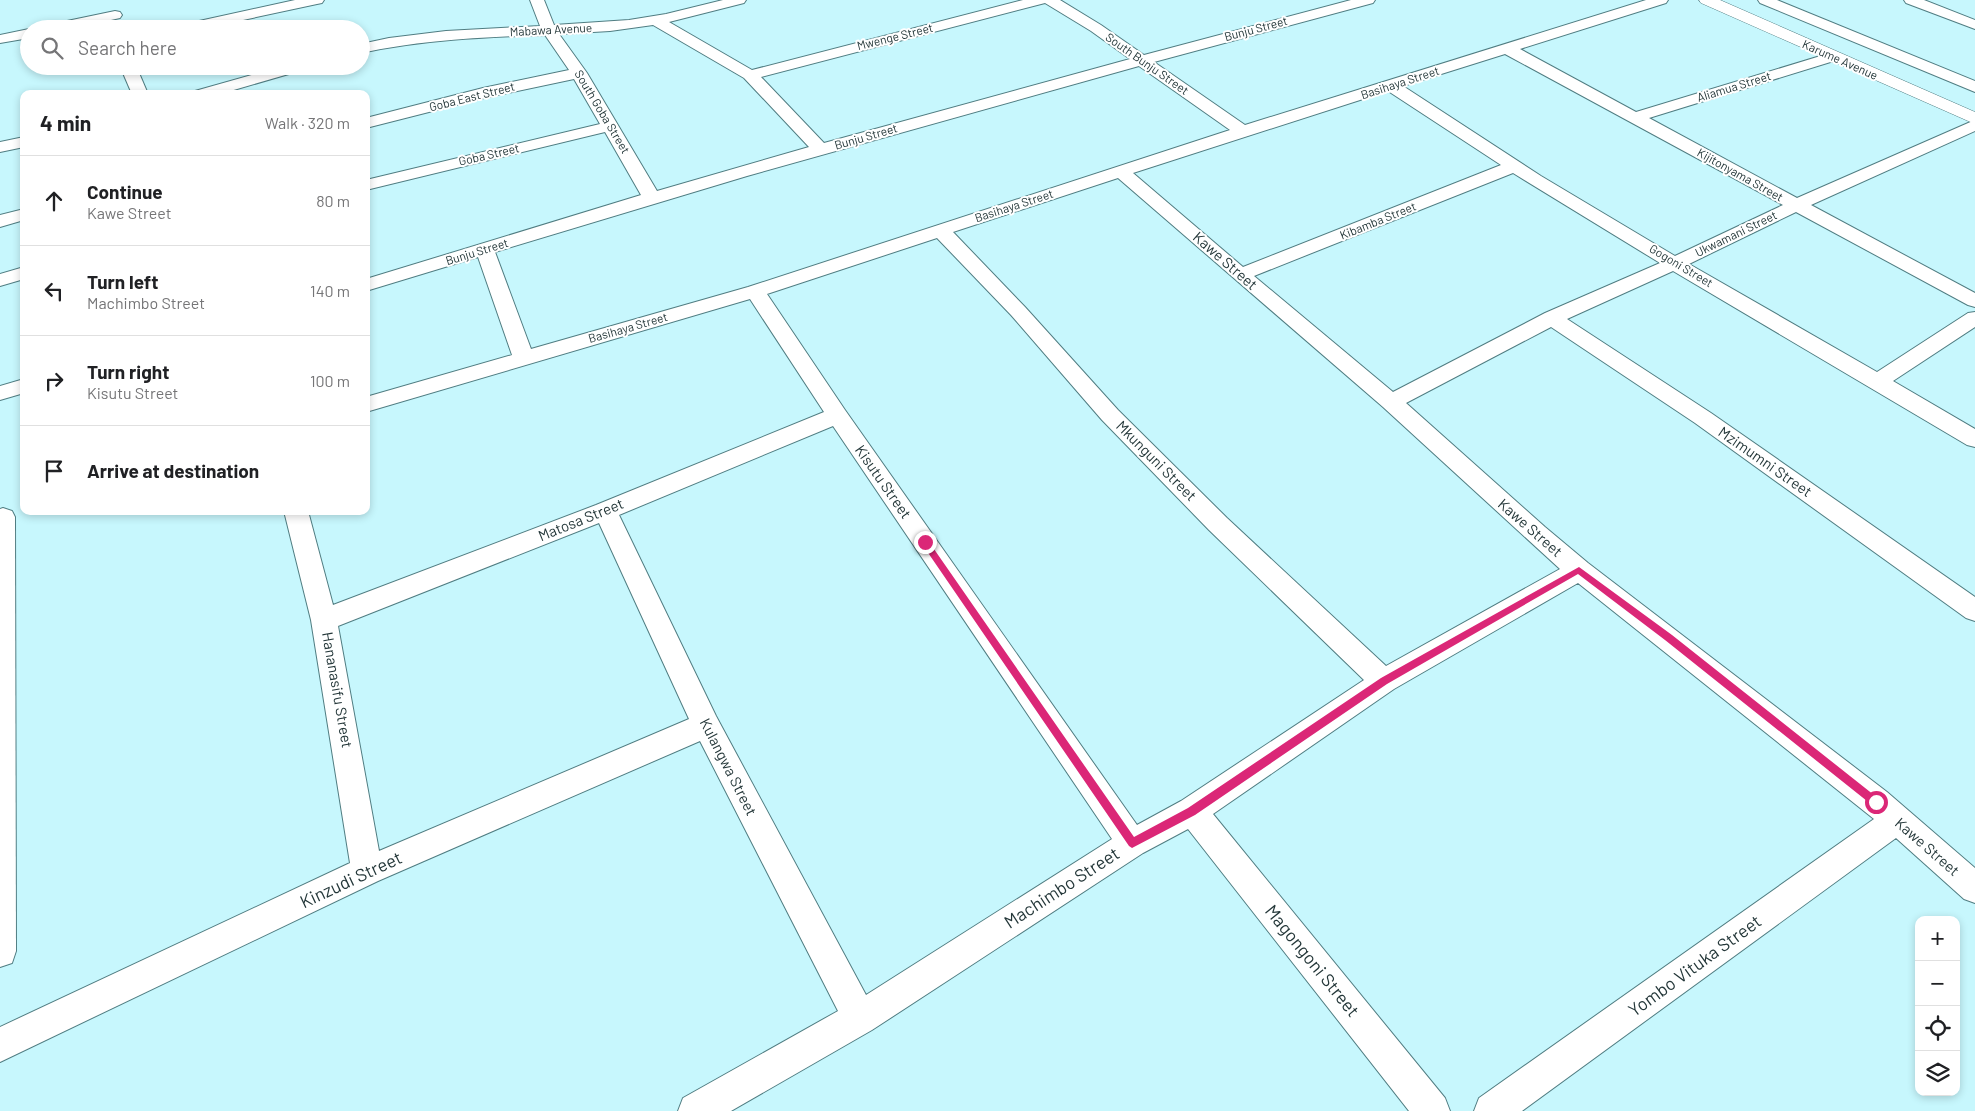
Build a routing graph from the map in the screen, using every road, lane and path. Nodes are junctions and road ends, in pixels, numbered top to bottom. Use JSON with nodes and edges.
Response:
{"nodes":[{"id":1,"x":108,"y":0,"type":"edge"},
{"id":2,"x":317,"y":0,"type":"edge"},
{"id":3,"x":537,"y":0,"type":"edge"},
{"id":4,"x":739,"y":0,"type":"edge"},
{"id":5,"x":1040,"y":0,"type":"edge"},
{"id":6,"x":1050,"y":0,"type":"edge"},
{"id":7,"x":1368,"y":0,"type":"edge"},
{"id":8,"x":1661,"y":0,"type":"edge"},
{"id":9,"x":1706,"y":0,"type":"edge"},
{"id":10,"x":1765,"y":0,"type":"edge"},
{"id":11,"x":1911,"y":0,"type":"edge"},
{"id":12,"x":115,"y":20,"type":"edge"},
{"id":13,"x":221,"y":20,"type":"edge"},
{"id":14,"x":657,"y":21,"type":"junction"},
{"id":15,"x":1975,"y":26,"type":"edge"},
{"id":16,"x":548,"y":29,"type":"junction"},
{"id":17,"x":20,"y":35,"type":"edge"},
{"id":18,"x":0,"y":39,"type":"edge"},
{"id":19,"x":370,"y":47,"type":"edge"},
{"id":20,"x":1506,"y":48,"type":"junction"},
{"id":21,"x":1832,"y":57,"type":"junction"},
{"id":22,"x":1141,"y":60,"type":"junction"},
{"id":23,"x":579,"y":73,"type":"junction"},
{"id":24,"x":132,"y":75,"type":"edge"},
{"id":25,"x":269,"y":75,"type":"edge"},
{"id":26,"x":750,"y":75,"type":"junction"},
{"id":27,"x":1392,"y":86,"type":"junction"},
{"id":28,"x":1975,"y":87,"type":"edge"},
{"id":29,"x":138,"y":90,"type":"edge"},
{"id":30,"x":215,"y":90,"type":"edge"},
{"id":31,"x":1636,"y":117,"type":"junction"},
{"id":32,"x":1975,"y":118,"type":"edge"},
{"id":33,"x":370,"y":122,"type":"edge"},
{"id":34,"x":1975,"y":125,"type":"edge"},
{"id":35,"x":611,"y":126,"type":"junction"},
{"id":36,"x":1243,"y":131,"type":"junction"},
{"id":37,"x":20,"y":143,"type":"edge"},
{"id":38,"x":0,"y":147,"type":"edge"},
{"id":39,"x":820,"y":150,"type":"junction"},
{"id":40,"x":1515,"y":166,"type":"junction"},
{"id":41,"x":1121,"y":171,"type":"junction"},
{"id":42,"x":370,"y":183,"type":"edge"},
{"id":43,"x":652,"y":198,"type":"junction"},
{"id":44,"x":1796,"y":206,"type":"junction"},
{"id":45,"x":20,"y":215,"type":"edge"},
{"id":46,"x":0,"y":221,"type":"edge"},
{"id":47,"x":940,"y":230,"type":"junction"},
{"id":48,"x":485,"y":250,"type":"junction"},
{"id":49,"x":1676,"y":263,"type":"junction"},
{"id":50,"x":20,"y":275,"type":"edge"},
{"id":51,"x":1240,"y":275,"type":"junction"},
{"id":52,"x":0,"y":280,"type":"edge"},
{"id":53,"x":370,"y":284,"type":"edge"},
{"id":54,"x":755,"y":292,"type":"junction"},
{"id":55,"x":1975,"y":300,"type":"edge"},
{"id":56,"x":1552,"y":318,"type":"junction"},
{"id":57,"x":1975,"y":318,"type":"edge"},
{"id":58,"x":524,"y":358,"type":"junction"},
{"id":59,"x":1878,"y":381,"type":"junction"},
{"id":60,"x":20,"y":387,"type":"edge"},
{"id":61,"x":0,"y":393,"type":"edge"},
{"id":62,"x":1391,"y":402,"type":"junction"},
{"id":63,"x":370,"y":404,"type":"edge"},
{"id":64,"x":837,"y":415,"type":"junction"},
{"id":65,"x":1975,"y":439,"type":"edge"},
{"id":66,"x":605,"y":511,"type":"junction"},
{"id":67,"x":9,"y":515,"type":"edge"},
{"id":68,"x":297,"y":515,"type":"edge"},
{"id":69,"x":1579,"y":570,"type":"junction"},
{"id":70,"x":1975,"y":611,"type":"edge"},
{"id":71,"x":324,"y":620,"type":"junction"},
{"id":72,"x":1384,"y":681,"type":"junction"},
{"id":73,"x":706,"y":725,"type":"junction"},
{"id":74,"x":1192,"y":811,"type":"junction"},
{"id":75,"x":1897,"y":820,"type":"junction"},
{"id":76,"x":1132,"y":843,"type":"junction"},
{"id":77,"x":367,"y":871,"type":"junction"},
{"id":78,"x":1975,"y":888,"type":"edge"},
{"id":79,"x":0,"y":951,"type":"edge"},
{"id":80,"x":860,"y":1018,"type":"junction"},
{"id":81,"x":0,"y":1044,"type":"edge"},
{"id":82,"x":696,"y":1111,"type":"edge"},
{"id":83,"x":1432,"y":1111,"type":"edge"},
{"id":84,"x":1492,"y":1111,"type":"edge"}],
"edges":[{"from":1,"to":12,"type":"street"},
{"from":2,"to":13,"type":"street"},
{"from":3,"to":16,"type":"street","name":"South Goba Street"},
{"from":4,"to":14,"type":"street","name":"Mabawa Avenue"},
{"from":5,"to":26,"type":"street","name":"Mwenge Street"},
{"from":6,"to":22,"type":"street","name":"South Bunju Street"},
{"from":7,"to":22,"type":"street","name":"Bunju Street"},
{"from":8,"to":20,"type":"street","name":"Basihaya Street"},
{"from":9,"to":21,"type":"main road","name":"Karume Avenue"},
{"from":10,"to":28,"type":"street"},
{"from":11,"to":15,"type":"street"},
{"from":14,"to":16,"type":"street","name":"Mabawa Avenue"},
{"from":14,"to":26,"type":"street"},
{"from":16,"to":19,"type":"street","name":"Mabawa Avenue"},
{"from":16,"to":23,"type":"street","name":"South Goba Street"},
{"from":17,"to":18,"type":"street"},
{"from":20,"to":27,"type":"street","name":"Basihaya Street"},
{"from":20,"to":31,"type":"street","name":"Kijitonyama Street"},
{"from":21,"to":31,"type":"street","name":"Aliamua Street"},
{"from":21,"to":32,"type":"main road","name":"Karume Avenue"},
{"from":22,"to":36,"type":"street","name":"South Bunju Street"},
{"from":22,"to":39,"type":"street","name":"Bunju Street"},
{"from":23,"to":33,"type":"street","name":"Goba East Street"},
{"from":23,"to":35,"type":"street","name":"South Goba Street"},
{"from":24,"to":29,"type":"street"},
{"from":25,"to":30,"type":"street"},
{"from":26,"to":39,"type":"street"},
{"from":27,"to":36,"type":"street","name":"Basihaya Street"},
{"from":27,"to":40,"type":"street","name":"Gogoni Street"},
{"from":31,"to":44,"type":"street","name":"Kijitonyama Street"},
{"from":34,"to":44,"type":"street","name":"Ukwamani Street"},
{"from":35,"to":42,"type":"street","name":"Goba Street"},
{"from":35,"to":43,"type":"street","name":"South Goba Street"},
{"from":36,"to":41,"type":"street","name":"Basihaya Street"},
{"from":37,"to":38,"type":"street"},
{"from":39,"to":43,"type":"street","name":"Bunju Street"},
{"from":40,"to":49,"type":"street","name":"Gogoni Street"},
{"from":40,"to":51,"type":"street","name":"Kibamba Street"},
{"from":41,"to":47,"type":"street","name":"Basihaya Street"},
{"from":41,"to":51,"type":"street","name":"Kawe Street"},
{"from":43,"to":48,"type":"street","name":"Bunju Street"},
{"from":44,"to":49,"type":"street","name":"Ukwamani Street"},
{"from":44,"to":55,"type":"street","name":"Kijitonyama Street"},
{"from":45,"to":46,"type":"street"},
{"from":47,"to":54,"type":"street","name":"Basihaya Street"},
{"from":47,"to":72,"type":"street","name":"Mkunguni Street"},
{"from":48,"to":53,"type":"street","name":"Bunju Street"},
{"from":48,"to":58,"type":"street"},
{"from":49,"to":56,"type":"street","name":"Ukwamani Street"},
{"from":49,"to":59,"type":"street","name":"Gogoni Street"},
{"from":50,"to":52,"type":"street"},
{"from":51,"to":62,"type":"street","name":"Kawe Street"},
{"from":54,"to":58,"type":"street","name":"Basihaya Street"},
{"from":54,"to":64,"type":"street","name":"Kisutu Street"},
{"from":56,"to":62,"type":"street","name":"Ukwamani Street"},
{"from":56,"to":70,"type":"street","name":"Mzimumni Street"},
{"from":57,"to":59,"type":"street"},
{"from":58,"to":63,"type":"street","name":"Basihaya Street"},
{"from":59,"to":65,"type":"street","name":"Gogoni Street"},
{"from":60,"to":61,"type":"street"},
{"from":62,"to":69,"type":"street","name":"Kawe Street"},
{"from":64,"to":66,"type":"street","name":"Matosa Street"},
{"from":64,"to":76,"type":"street","name":"Kisutu Street"},
{"from":66,"to":71,"type":"street","name":"Matosa Street"},
{"from":66,"to":73,"type":"street","name":"Kulangwa Street"},
{"from":67,"to":79,"type":"street"},
{"from":68,"to":71,"type":"street","name":"Hananasifu Street"},
{"from":69,"to":72,"type":"street","name":"Machimbo Street"},
{"from":69,"to":75,"type":"street","name":"Kawe Street"},
{"from":71,"to":77,"type":"street","name":"Hananasifu Street"},
{"from":72,"to":74,"type":"street","name":"Machimbo Street"},
{"from":73,"to":77,"type":"street","name":"Kinzudi Street"},
{"from":73,"to":80,"type":"street","name":"Kulangwa Street"},
{"from":74,"to":76,"type":"street","name":"Machimbo Street"},
{"from":74,"to":83,"type":"street","name":"Magongoni Street"},
{"from":75,"to":78,"type":"street","name":"Kawe Street"},
{"from":75,"to":84,"type":"street","name":"Yombo Vituka Street"},
{"from":76,"to":80,"type":"street","name":"Machimbo Street"},
{"from":77,"to":81,"type":"street","name":"Kinzudi Street"},
{"from":80,"to":82,"type":"street","name":"Machimbo Street"}]}
